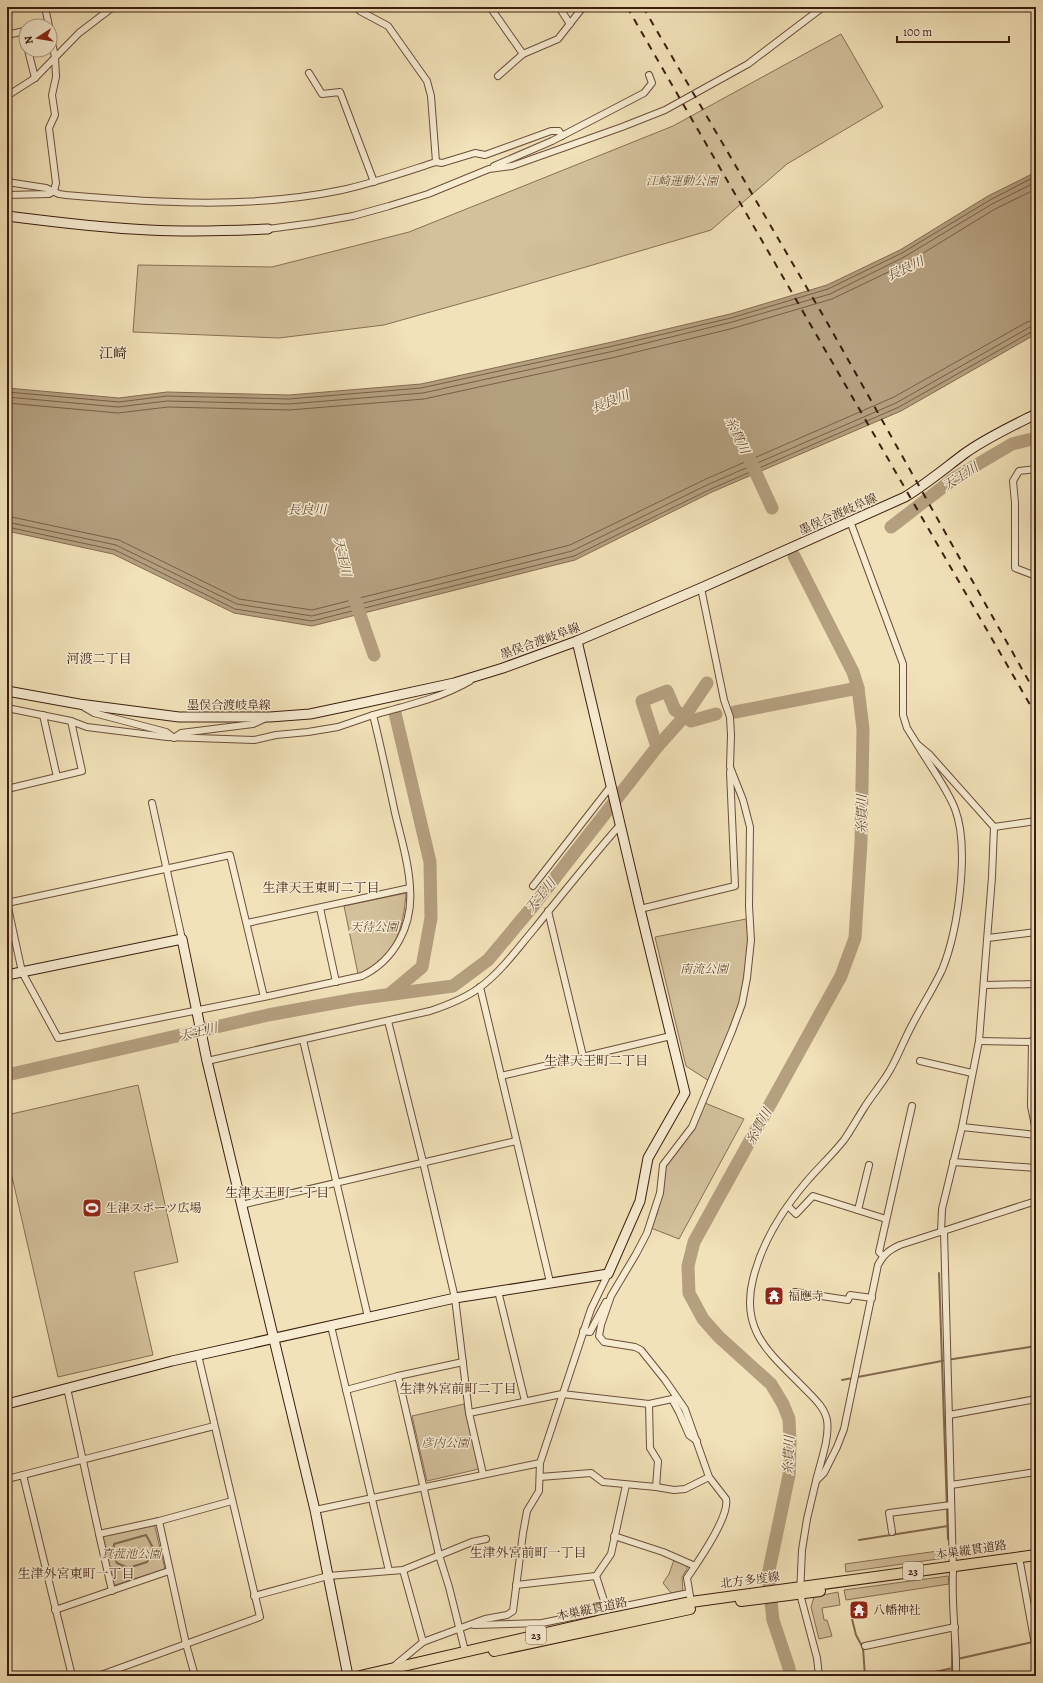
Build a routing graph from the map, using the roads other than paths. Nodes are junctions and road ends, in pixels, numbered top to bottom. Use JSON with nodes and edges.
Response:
{"nodes":[{"id":1,"x":45,"y":7,"type":"edge"},
{"id":2,"x":113,"y":7,"type":"edge"},
{"id":3,"x":357,"y":7,"type":"edge"},
{"id":4,"x":490,"y":7,"type":"edge"},
{"id":5,"x":560,"y":7,"type":"edge"},
{"id":6,"x":583,"y":7,"type":"edge"},
{"id":7,"x":823,"y":7,"type":"edge"},
{"id":8,"x":47,"y":18,"type":"edge"},
{"id":9,"x":570,"y":24,"type":"junction"},
{"id":10,"x":18,"y":32,"type":"edge"},
{"id":11,"x":7,"y":35,"type":"edge"},
{"id":12,"x":58,"y":54,"type":"edge"},
{"id":13,"x":523,"y":54,"type":"junction"},
{"id":14,"x":30,"y":58,"type":"edge"},
{"id":15,"x":54,"y":58,"type":"edge"},
{"id":16,"x":55,"y":58,"type":"edge"},
{"id":17,"x":309,"y":73,"type":"dead end"},
{"id":18,"x":649,"y":75,"type":"dead end"},
{"id":19,"x":498,"y":76,"type":"dead end"},
{"id":20,"x":35,"y":78,"type":"junction"},
{"id":21,"x":7,"y":96,"type":"edge"},
{"id":22,"x":562,"y":136,"type":"junction"},
{"id":23,"x":436,"y":162,"type":"junction"},
{"id":24,"x":489,"y":168,"type":"junction"},
{"id":25,"x":7,"y":182,"type":"edge"},
{"id":26,"x":374,"y":182,"type":"junction"},
{"id":27,"x":54,"y":191,"type":"junction"},
{"id":28,"x":7,"y":195,"type":"edge"},
{"id":29,"x":7,"y":216,"type":"edge"},
{"id":30,"x":268,"y":229,"type":"joint"},
{"id":31,"x":1036,"y":414,"type":"edge"},
{"id":32,"x":1036,"y":469,"type":"edge"},
{"id":33,"x":1036,"y":481,"type":"edge"},
{"id":34,"x":1036,"y":498,"type":"edge"},
{"id":35,"x":850,"y":521,"type":"junction"},
{"id":36,"x":1036,"y":576,"type":"edge"},
{"id":37,"x":701,"y":588,"type":"junction"},
{"id":38,"x":577,"y":641,"type":"junction"},
{"id":39,"x":480,"y":675,"type":"junction"},
{"id":40,"x":7,"y":691,"type":"edge"},
{"id":41,"x":79,"y":704,"type":"junction"},
{"id":42,"x":7,"y":708,"type":"edge"},
{"id":43,"x":43,"y":715,"type":"junction"},
{"id":44,"x":373,"y":715,"type":"junction"},
{"id":45,"x":270,"y":717,"type":"junction"},
{"id":46,"x":71,"y":721,"type":"junction"},
{"id":47,"x":174,"y":738,"type":"junction"},
{"id":48,"x":917,"y":744,"type":"junction"},
{"id":49,"x":730,"y":767,"type":"junction"},
{"id":50,"x":57,"y":777,"type":"junction"},
{"id":51,"x":7,"y":789,"type":"edge"},
{"id":52,"x":612,"y":790,"type":"junction"},
{"id":53,"x":152,"y":802,"type":"dead end"},
{"id":54,"x":1036,"y":821,"type":"edge"},
{"id":55,"x":619,"y":822,"type":"junction"},
{"id":56,"x":994,"y":827,"type":"junction"},
{"id":57,"x":167,"y":869,"type":"junction"},
{"id":58,"x":533,"y":886,"type":"dead end"},
{"id":59,"x":410,"y":888,"type":"junction"},
{"id":60,"x":320,"y":908,"type":"junction"},
{"id":61,"x":640,"y":909,"type":"junction"},
{"id":62,"x":548,"y":911,"type":"junction"},
{"id":63,"x":247,"y":923,"type":"junction"},
{"id":64,"x":1036,"y":932,"type":"edge"},
{"id":65,"x":988,"y":938,"type":"junction"},
{"id":66,"x":182,"y":939,"type":"junction"},
{"id":67,"x":22,"y":972,"type":"junction"},
{"id":68,"x":7,"y":975,"type":"edge"},
{"id":69,"x":336,"y":982,"type":"junction"},
{"id":70,"x":1036,"y":984,"type":"edge"},
{"id":71,"x":984,"y":985,"type":"junction"},
{"id":72,"x":480,"y":987,"type":"junction"},
{"id":73,"x":264,"y":996,"type":"junction"},
{"id":74,"x":197,"y":1012,"type":"junction"},
{"id":75,"x":388,"y":1021,"type":"junction"},
{"id":76,"x":671,"y":1036,"type":"junction"},
{"id":77,"x":303,"y":1040,"type":"junction"},
{"id":78,"x":979,"y":1040,"type":"junction"},
{"id":79,"x":1034,"y":1042,"type":"edge"},
{"id":80,"x":583,"y":1056,"type":"junction"},
{"id":81,"x":207,"y":1058,"type":"junction"},
{"id":82,"x":920,"y":1061,"type":"dead end"},
{"id":83,"x":972,"y":1073,"type":"junction"},
{"id":84,"x":501,"y":1076,"type":"junction"},
{"id":85,"x":912,"y":1106,"type":"dead end"},
{"id":86,"x":962,"y":1127,"type":"junction"},
{"id":87,"x":1036,"y":1131,"type":"edge"},
{"id":88,"x":1036,"y":1135,"type":"edge"},
{"id":89,"x":516,"y":1141,"type":"junction"},
{"id":90,"x":423,"y":1162,"type":"junction"},
{"id":91,"x":952,"y":1162,"type":"junction"},
{"id":92,"x":869,"y":1165,"type":"dead end"},
{"id":93,"x":1036,"y":1168,"type":"edge"},
{"id":94,"x":335,"y":1182,"type":"junction"},
{"id":95,"x":1036,"y":1201,"type":"edge"},
{"id":96,"x":242,"y":1205,"type":"junction"},
{"id":97,"x":788,"y":1206,"type":"junction"},
{"id":98,"x":858,"y":1210,"type":"junction"},
{"id":99,"x":886,"y":1219,"type":"junction"},
{"id":100,"x":942,"y":1231,"type":"junction"},
{"id":101,"x":883,"y":1256,"type":"junction"},
{"id":102,"x":608,"y":1274,"type":"junction"},
{"id":103,"x":550,"y":1282,"type":"junction"},
{"id":104,"x":498,"y":1291,"type":"junction"},
{"id":105,"x":795,"y":1292,"type":"dead end"},
{"id":106,"x":611,"y":1296,"type":"junction"},
{"id":107,"x":455,"y":1298,"type":"junction"},
{"id":108,"x":872,"y":1298,"type":"junction"},
{"id":109,"x":368,"y":1317,"type":"junction"},
{"id":110,"x":331,"y":1326,"type":"junction"},
{"id":111,"x":583,"y":1331,"type":"junction"},
{"id":112,"x":274,"y":1339,"type":"junction"},
{"id":113,"x":198,"y":1356,"type":"junction"},
{"id":114,"x":462,"y":1362,"type":"junction"},
{"id":115,"x":398,"y":1376,"type":"junction"},
{"id":116,"x":68,"y":1388,"type":"junction"},
{"id":117,"x":346,"y":1390,"type":"junction"},
{"id":118,"x":562,"y":1394,"type":"junction"},
{"id":119,"x":1036,"y":1399,"type":"edge"},
{"id":120,"x":525,"y":1401,"type":"junction"},
{"id":121,"x":7,"y":1404,"type":"edge"},
{"id":122,"x":649,"y":1404,"type":"junction"},
{"id":123,"x":469,"y":1413,"type":"junction"},
{"id":124,"x":949,"y":1415,"type":"junction"},
{"id":125,"x":214,"y":1426,"type":"junction"},
{"id":126,"x":697,"y":1441,"type":"junction"},
{"id":127,"x":83,"y":1459,"type":"junction"},
{"id":128,"x":540,"y":1463,"type":"junction"},
{"id":129,"x":1036,"y":1472,"type":"edge"},
{"id":130,"x":483,"y":1474,"type":"junction"},
{"id":131,"x":23,"y":1475,"type":"junction"},
{"id":132,"x":540,"y":1477,"type":"junction"},
{"id":133,"x":709,"y":1477,"type":"junction"},
{"id":134,"x":7,"y":1479,"type":"edge"},
{"id":135,"x":816,"y":1481,"type":"junction"},
{"id":136,"x":626,"y":1485,"type":"junction"},
{"id":137,"x":951,"y":1485,"type":"junction"},
{"id":138,"x":423,"y":1486,"type":"junction"},
{"id":139,"x":656,"y":1486,"type":"junction"},
{"id":140,"x":372,"y":1497,"type":"junction"},
{"id":141,"x":232,"y":1501,"type":"junction"},
{"id":142,"x":951,"y":1505,"type":"junction"},
{"id":143,"x":315,"y":1510,"type":"junction"},
{"id":144,"x":159,"y":1521,"type":"junction"},
{"id":145,"x":892,"y":1532,"type":"dead end"},
{"id":146,"x":99,"y":1534,"type":"junction"},
{"id":147,"x":614,"y":1536,"type":"junction"},
{"id":148,"x":486,"y":1540,"type":"dead end"},
{"id":149,"x":1036,"y":1554,"type":"edge"},
{"id":150,"x":439,"y":1555,"type":"junction"},
{"id":151,"x":1020,"y":1560,"type":"junction"},
{"id":152,"x":1036,"y":1560,"type":"edge"},
{"id":153,"x":695,"y":1566,"type":"junction"},
{"id":154,"x":953,"y":1568,"type":"junction"},
{"id":155,"x":403,"y":1570,"type":"junction"},
{"id":156,"x":169,"y":1571,"type":"junction"},
{"id":157,"x":389,"y":1571,"type":"junction"},
{"id":158,"x":328,"y":1576,"type":"junction"},
{"id":159,"x":596,"y":1576,"type":"junction"},
{"id":160,"x":516,"y":1585,"type":"junction"},
{"id":161,"x":112,"y":1591,"type":"junction"},
{"id":162,"x":795,"y":1591,"type":"junction"},
{"id":163,"x":254,"y":1596,"type":"junction"},
{"id":164,"x":690,"y":1597,"type":"junction"},
{"id":165,"x":715,"y":1601,"type":"junction"},
{"id":166,"x":56,"y":1610,"type":"junction"},
{"id":167,"x":607,"y":1610,"type":"junction"},
{"id":168,"x":471,"y":1625,"type":"junction"},
{"id":169,"x":955,"y":1626,"type":"junction"},
{"id":170,"x":460,"y":1627,"type":"junction"},
{"id":171,"x":423,"y":1642,"type":"junction"},
{"id":172,"x":186,"y":1644,"type":"junction"},
{"id":173,"x":864,"y":1646,"type":"dead end"},
{"id":174,"x":1036,"y":1650,"type":"edge"},
{"id":175,"x":465,"y":1651,"type":"junction"},
{"id":176,"x":390,"y":1672,"type":"edge"},
{"id":177,"x":72,"y":1676,"type":"edge"},
{"id":178,"x":98,"y":1676,"type":"edge"},
{"id":179,"x":195,"y":1676,"type":"edge"},
{"id":180,"x":348,"y":1676,"type":"edge"},
{"id":181,"x":360,"y":1676,"type":"edge"},
{"id":182,"x":819,"y":1676,"type":"edge"},
{"id":183,"x":956,"y":1676,"type":"edge"}],
"edges":[{"from":1,"to":8,"type":"street"},
{"from":2,"to":12,"type":"street"},
{"from":3,"to":23,"type":"street"},
{"from":4,"to":13,"type":"street"},
{"from":5,"to":9,"type":"street"},
{"from":6,"to":9,"type":"street"},
{"from":7,"to":24,"type":"street"},
{"from":9,"to":13,"type":"street"},
{"from":10,"to":11,"type":"street"},
{"from":13,"to":19,"type":"street"},
{"from":14,"to":20,"type":"street"},
{"from":15,"to":20,"type":"street"},
{"from":16,"to":27,"type":"street"},
{"from":17,"to":26,"type":"street"},
{"from":18,"to":22,"type":"street"},
{"from":20,"to":21,"type":"street"},
{"from":22,"to":23,"type":"street"},
{"from":22,"to":24,"type":"street"},
{"from":23,"to":26,"type":"street"},
{"from":24,"to":30,"type":"street"},
{"from":25,"to":27,"type":"street"},
{"from":26,"to":27,"type":"street"},
{"from":27,"to":28,"type":"street"},
{"from":29,"to":30,"type":"street"},
{"from":31,"to":35,"type":"street","name":"墨俣合渡岐阜線"},
{"from":32,"to":36,"type":"street"},
{"from":33,"to":34,"type":"street"},
{"from":35,"to":37,"type":"street","name":"墨俣合渡岐阜線"},
{"from":35,"to":48,"type":"street"},
{"from":37,"to":38,"type":"street","name":"墨俣合渡岐阜線"},
{"from":37,"to":49,"type":"street"},
{"from":38,"to":39,"type":"street","name":"墨俣合渡岐阜線"},
{"from":38,"to":52,"type":"street"},
{"from":39,"to":44,"type":"street"},
{"from":39,"to":45,"type":"street","name":"墨俣合渡岐阜線"},
{"from":40,"to":41,"type":"street","name":"墨俣合渡岐阜線"},
{"from":41,"to":45,"type":"street","name":"墨俣合渡岐阜線"},
{"from":41,"to":47,"type":"street"},
{"from":42,"to":43,"type":"street"},
{"from":43,"to":46,"type":"street"},
{"from":43,"to":50,"type":"street"},
{"from":44,"to":47,"type":"street"},
{"from":44,"to":59,"type":"street"},
{"from":45,"to":47,"type":"street"},
{"from":46,"to":47,"type":"street"},
{"from":46,"to":50,"type":"street"},
{"from":48,"to":56,"type":"street"},
{"from":48,"to":97,"type":"street"},
{"from":49,"to":61,"type":"street"},
{"from":49,"to":106,"type":"street"},
{"from":50,"to":51,"type":"street"},
{"from":52,"to":55,"type":"street"},
{"from":52,"to":58,"type":"street"},
{"from":53,"to":57,"type":"street"},
{"from":54,"to":56,"type":"street"},
{"from":55,"to":61,"type":"street"},
{"from":55,"to":62,"type":"street"},
{"from":56,"to":65,"type":"street"},
{"from":57,"to":63,"type":"street"},
{"from":57,"to":66,"type":"street"},
{"from":57,"to":67,"type":"street"},
{"from":59,"to":60,"type":"street"},
{"from":59,"to":69,"type":"street"},
{"from":60,"to":63,"type":"street"},
{"from":60,"to":69,"type":"street"},
{"from":61,"to":76,"type":"street"},
{"from":62,"to":72,"type":"street"},
{"from":62,"to":80,"type":"street"},
{"from":63,"to":73,"type":"street"},
{"from":64,"to":65,"type":"street"},
{"from":65,"to":71,"type":"street"},
{"from":66,"to":67,"type":"street"},
{"from":66,"to":74,"type":"street"},
{"from":67,"to":68,"type":"street"},
{"from":67,"to":74,"type":"street"},
{"from":69,"to":73,"type":"street"},
{"from":70,"to":71,"type":"street"},
{"from":71,"to":78,"type":"street"},
{"from":72,"to":75,"type":"street"},
{"from":72,"to":84,"type":"street"},
{"from":73,"to":74,"type":"street"},
{"from":74,"to":81,"type":"street"},
{"from":75,"to":77,"type":"street"},
{"from":75,"to":90,"type":"street"},
{"from":76,"to":80,"type":"street"},
{"from":76,"to":102,"type":"street"},
{"from":77,"to":81,"type":"street"},
{"from":77,"to":94,"type":"street"},
{"from":78,"to":79,"type":"street"},
{"from":78,"to":83,"type":"street"},
{"from":79,"to":87,"type":"street"},
{"from":80,"to":84,"type":"street"},
{"from":81,"to":96,"type":"street"},
{"from":82,"to":83,"type":"street"},
{"from":83,"to":86,"type":"street"},
{"from":84,"to":89,"type":"street"},
{"from":85,"to":99,"type":"street"},
{"from":86,"to":88,"type":"street"},
{"from":86,"to":91,"type":"street"},
{"from":89,"to":90,"type":"street"},
{"from":89,"to":103,"type":"street"},
{"from":90,"to":94,"type":"street"},
{"from":90,"to":107,"type":"street"},
{"from":91,"to":93,"type":"street"},
{"from":91,"to":100,"type":"street"},
{"from":92,"to":98,"type":"street"},
{"from":94,"to":96,"type":"street"},
{"from":94,"to":109,"type":"street"},
{"from":95,"to":100,"type":"street"},
{"from":96,"to":112,"type":"street"},
{"from":97,"to":98,"type":"street"},
{"from":97,"to":135,"type":"street"},
{"from":98,"to":99,"type":"street"},
{"from":99,"to":101,"type":"street"},
{"from":100,"to":101,"type":"street"},
{"from":100,"to":124,"type":"street"},
{"from":101,"to":108,"type":"street"},
{"from":102,"to":103,"type":"street"},
{"from":102,"to":111,"type":"street"},
{"from":103,"to":104,"type":"street"},
{"from":104,"to":107,"type":"street"},
{"from":104,"to":120,"type":"street"},
{"from":105,"to":108,"type":"street"},
{"from":106,"to":111,"type":"street"},
{"from":106,"to":126,"type":"street"},
{"from":107,"to":109,"type":"street"},
{"from":107,"to":114,"type":"street"},
{"from":108,"to":135,"type":"street"},
{"from":109,"to":110,"type":"street"},
{"from":110,"to":112,"type":"street"},
{"from":110,"to":117,"type":"street"},
{"from":111,"to":118,"type":"street"},
{"from":112,"to":113,"type":"street"},
{"from":112,"to":143,"type":"street"},
{"from":113,"to":116,"type":"street"},
{"from":113,"to":125,"type":"street"},
{"from":114,"to":115,"type":"street"},
{"from":114,"to":123,"type":"street"},
{"from":115,"to":117,"type":"street"},
{"from":115,"to":138,"type":"street"},
{"from":116,"to":121,"type":"street"},
{"from":116,"to":127,"type":"street"},
{"from":117,"to":140,"type":"street"},
{"from":118,"to":120,"type":"street"},
{"from":118,"to":122,"type":"street"},
{"from":118,"to":128,"type":"street"},
{"from":119,"to":124,"type":"street"},
{"from":120,"to":123,"type":"street"},
{"from":122,"to":126,"type":"street"},
{"from":122,"to":139,"type":"street"},
{"from":123,"to":130,"type":"street"},
{"from":124,"to":137,"type":"street"},
{"from":125,"to":127,"type":"street"},
{"from":125,"to":141,"type":"street"},
{"from":126,"to":133,"type":"street"},
{"from":127,"to":131,"type":"street"},
{"from":127,"to":146,"type":"street"},
{"from":128,"to":130,"type":"street"},
{"from":128,"to":132,"type":"street"},
{"from":129,"to":137,"type":"street"},
{"from":130,"to":138,"type":"street"},
{"from":131,"to":134,"type":"street"},
{"from":131,"to":166,"type":"street"},
{"from":132,"to":136,"type":"street"},
{"from":132,"to":160,"type":"street"},
{"from":133,"to":139,"type":"street"},
{"from":133,"to":153,"type":"street"},
{"from":135,"to":162,"type":"street"},
{"from":136,"to":139,"type":"street"},
{"from":136,"to":147,"type":"street"},
{"from":137,"to":142,"type":"street"},
{"from":138,"to":140,"type":"street"},
{"from":138,"to":150,"type":"street"},
{"from":140,"to":143,"type":"street"},
{"from":140,"to":157,"type":"street"},
{"from":141,"to":144,"type":"street"},
{"from":141,"to":163,"type":"street"},
{"from":142,"to":145,"type":"street"},
{"from":142,"to":154,"type":"street"},
{"from":143,"to":158,"type":"street"},
{"from":144,"to":146,"type":"street"},
{"from":144,"to":156,"type":"street"},
{"from":146,"to":161,"type":"street"},
{"from":147,"to":153,"type":"street"},
{"from":147,"to":159,"type":"street"},
{"from":148,"to":150,"type":"street"},
{"from":149,"to":151,"type":"main road","name":"本巣縦貫道路","number":"23"},
{"from":150,"to":155,"type":"street"},
{"from":150,"to":170,"type":"street"},
{"from":151,"to":152,"type":"main road","name":"本巣縦貫道路","number":"23"},
{"from":151,"to":154,"type":"main road","name":"本巣縦貫道路","number":"23"},
{"from":151,"to":174,"type":"street"},
{"from":153,"to":164,"type":"street"},
{"from":154,"to":162,"type":"main road","name":"本巣縦貫道路","number":"23"},
{"from":154,"to":169,"type":"street"},
{"from":155,"to":157,"type":"street"},
{"from":155,"to":171,"type":"street"},
{"from":156,"to":161,"type":"street"},
{"from":156,"to":172,"type":"street"},
{"from":157,"to":158,"type":"street"},
{"from":158,"to":163,"type":"street"},
{"from":158,"to":180,"type":"street"},
{"from":159,"to":160,"type":"street"},
{"from":159,"to":167,"type":"street"},
{"from":160,"to":168,"type":"street"},
{"from":161,"to":166,"type":"street"},
{"from":162,"to":165,"type":"main road","name":"北方多度線","number":"23"},
{"from":162,"to":182,"type":"street"},
{"from":163,"to":172,"type":"street"},
{"from":164,"to":165,"type":"main road","name":"本巣縦貫道路","number":"23"},
{"from":164,"to":167,"type":"street"},
{"from":164,"to":175,"type":"main road","name":"本巣縦貫道路","number":"23"},
{"from":165,"to":176,"type":"main road","name":"本巣縦貫道路","number":"23"},
{"from":166,"to":177,"type":"street"},
{"from":167,"to":168,"type":"street"},
{"from":168,"to":170,"type":"street"},
{"from":169,"to":173,"type":"street"},
{"from":169,"to":183,"type":"street"},
{"from":170,"to":171,"type":"street"},
{"from":170,"to":175,"type":"street"},
{"from":171,"to":176,"type":"street"},
{"from":172,"to":178,"type":"street"},
{"from":172,"to":179,"type":"street"},
{"from":175,"to":176,"type":"main road","name":"本巣縦貫道路","number":"23"},
{"from":176,"to":181,"type":"main road","name":"本巣縦貫道路","number":"23"}]}
